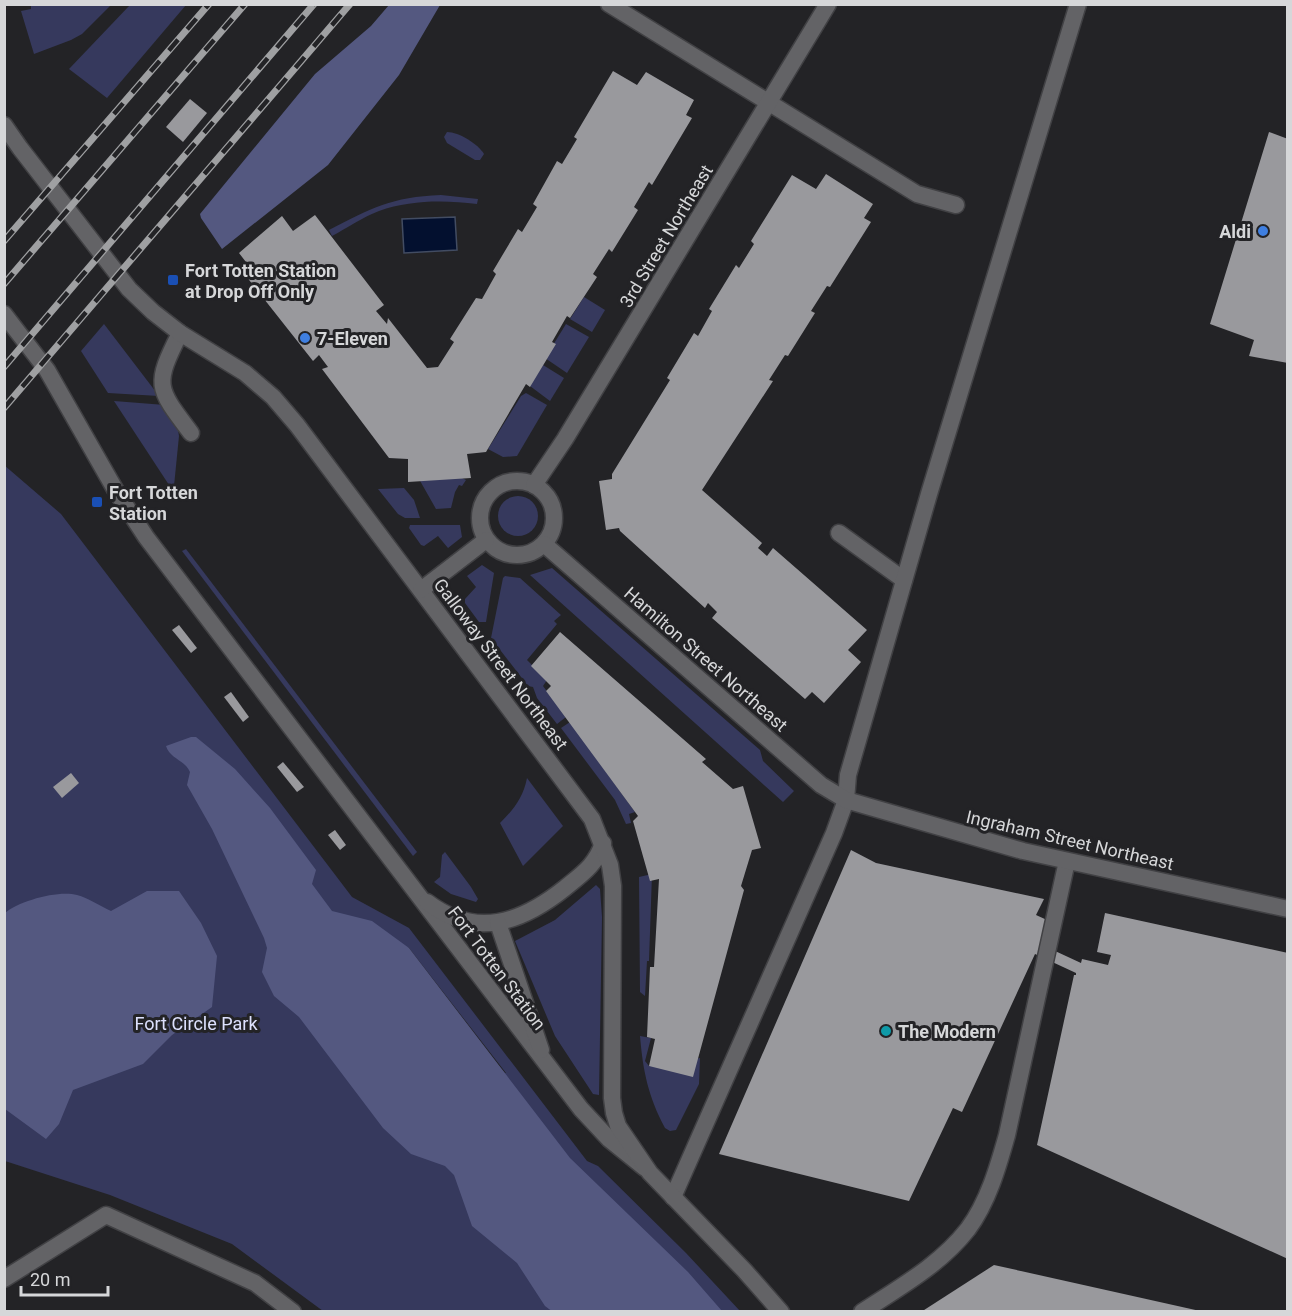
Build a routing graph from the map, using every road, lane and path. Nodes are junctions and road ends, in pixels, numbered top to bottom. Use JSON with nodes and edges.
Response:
{"nodes":[{"id":1,"x":609,"y":4,"type":"edge"},
{"id":2,"x":828,"y":4,"type":"edge"},
{"id":3,"x":1078,"y":4,"type":"edge"},
{"id":4,"x":769,"y":103,"type":"junction"},
{"id":5,"x":4,"y":125,"type":"edge"},
{"id":6,"x":956,"y":205,"type":"dead end"},
{"id":7,"x":4,"y":314,"type":"edge"},
{"id":8,"x":180,"y":333,"type":"junction"},
{"id":9,"x":191,"y":432,"type":"dead end"},
{"id":10,"x":534,"y":485,"type":"junction"},
{"id":11,"x":839,"y":533,"type":"dead end"},
{"id":12,"x":486,"y":540,"type":"junction"},
{"id":13,"x":544,"y":544,"type":"junction"},
{"id":14,"x":904,"y":580,"type":"junction"},
{"id":15,"x":421,"y":590,"type":"junction"},
{"id":16,"x":846,"y":800,"type":"junction"},
{"id":17,"x":603,"y":843,"type":"junction"},
{"id":18,"x":1066,"y":861,"type":"junction"},
{"id":19,"x":416,"y":894,"type":"junction"},
{"id":20,"x":1287,"y":909,"type":"edge"},
{"id":21,"x":498,"y":923,"type":"junction"},
{"id":22,"x":547,"y":1066,"type":"junction"},
{"id":23,"x":650,"y":1173,"type":"junction"},
{"id":24,"x":673,"y":1197,"type":"junction"},
{"id":25,"x":4,"y":1279,"type":"edge"},
{"id":26,"x":293,"y":1311,"type":"edge"},
{"id":27,"x":781,"y":1311,"type":"edge"},
{"id":28,"x":862,"y":1311,"type":"edge"}],
"edges":[{"from":1,"to":4,"type":"street"},
{"from":2,"to":4,"type":"street","name":"3rd Street Northeast"},
{"from":3,"to":14,"type":"street"},
{"from":4,"to":6,"type":"street"},
{"from":4,"to":10,"type":"street","name":"3rd Street Northeast"},
{"from":5,"to":8,"type":"street","name":"Galloway Street Northeast"},
{"from":7,"to":19,"type":"street","name":"Fort Totten Station"},
{"from":8,"to":9,"type":"street"},
{"from":8,"to":15,"type":"street","name":"Galloway Street Northeast"},
{"from":10,"to":12,"type":"street"},
{"from":10,"to":13,"type":"street"},
{"from":11,"to":14,"type":"street"},
{"from":12,"to":13,"type":"street"},
{"from":12,"to":15,"type":"street"},
{"from":13,"to":16,"type":"street","name":"Hamilton Street Northeast"},
{"from":14,"to":16,"type":"street"},
{"from":15,"to":17,"type":"street","name":"Galloway Street Northeast"},
{"from":16,"to":18,"type":"street","name":"Ingraham Street Northeast"},
{"from":16,"to":24,"type":"street"},
{"from":17,"to":21,"type":"street","name":"Fort Totten Station"},
{"from":17,"to":23,"type":"street","name":"Galloway Street Northeast"},
{"from":18,"to":20,"type":"street","name":"Ingraham Street Northeast"},
{"from":18,"to":28,"type":"street"},
{"from":19,"to":21,"type":"street","name":"Fort Totten Station"},
{"from":19,"to":22,"type":"street","name":"Fort Totten Station"},
{"from":21,"to":22,"type":"street","name":"Fort Totten Station"},
{"from":22,"to":23,"type":"street","name":"Fort Totten Station"},
{"from":23,"to":24,"type":"street","name":"Galloway Street Northeast"},
{"from":24,"to":27,"type":"street","name":"Galloway Street Northeast"},
{"from":25,"to":26,"type":"street"}]}
